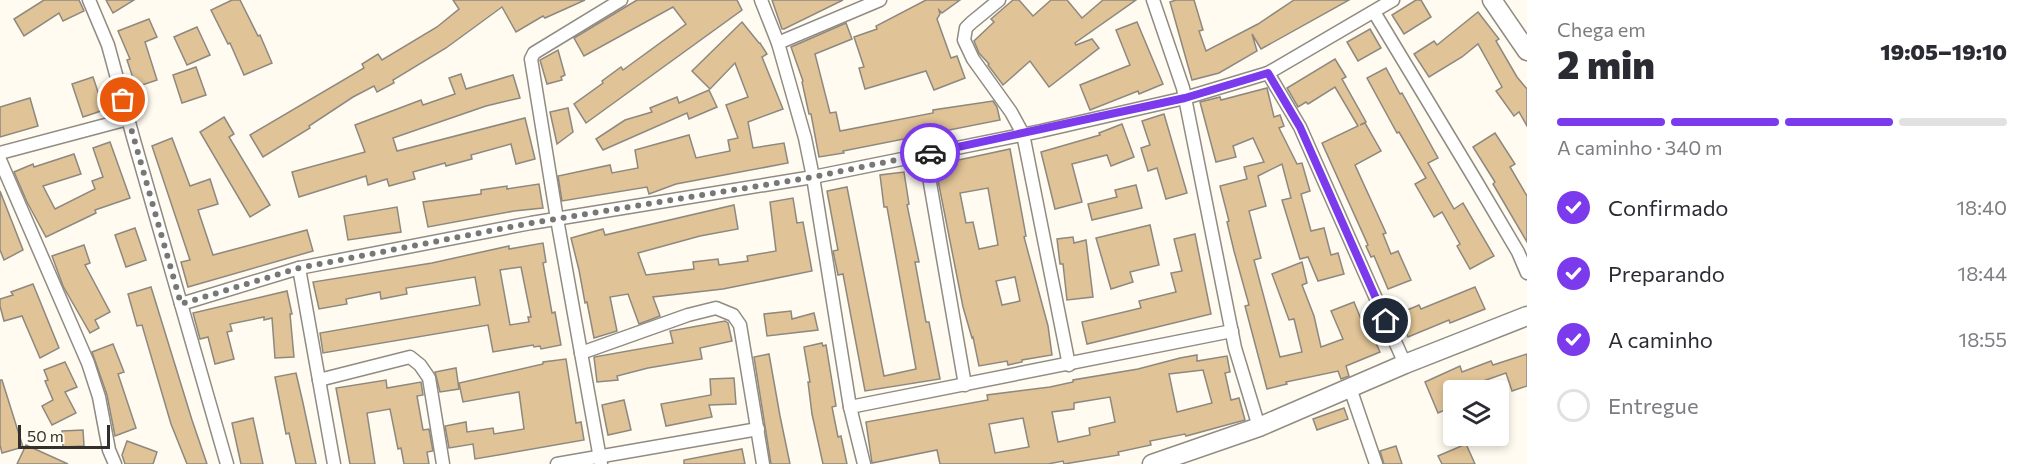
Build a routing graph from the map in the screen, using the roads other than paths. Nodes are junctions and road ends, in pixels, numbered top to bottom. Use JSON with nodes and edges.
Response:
{"nodes":[{"id":1,"x":89,"y":0,"type":"edge"},
{"id":2,"x":621,"y":0,"type":"edge"},
{"id":3,"x":760,"y":0,"type":"edge"},
{"id":4,"x":880,"y":0,"type":"edge"},
{"id":5,"x":999,"y":0,"type":"edge"},
{"id":6,"x":1393,"y":0,"type":"edge"},
{"id":7,"x":1492,"y":0,"type":"edge"},
{"id":8,"x":1155,"y":1,"type":"edge"},
{"id":9,"x":1374,"y":12,"type":"junction"},
{"id":10,"x":778,"y":43,"type":"junction"},
{"id":11,"x":1527,"y":51,"type":"edge"},
{"id":12,"x":1268,"y":73,"type":"junction"},
{"id":13,"x":1185,"y":98,"type":"junction"},
{"id":14,"x":128,"y":119,"type":"junction"},
{"id":15,"x":1023,"y":134,"type":"junction"},
{"id":16,"x":0,"y":153,"type":"edge"},
{"id":17,"x":925,"y":154,"type":"junction"},
{"id":18,"x":0,"y":160,"type":"edge"},
{"id":19,"x":813,"y":177,"type":"junction"},
{"id":20,"x":556,"y":219,"type":"junction"},
{"id":21,"x":299,"y":268,"type":"junction"},
{"id":22,"x":1527,"y":273,"type":"edge"},
{"id":23,"x":181,"y":304,"type":"junction"},
{"id":24,"x":1527,"y":316,"type":"edge"},
{"id":25,"x":1232,"y":331,"type":"junction"},
{"id":26,"x":581,"y":353,"type":"junction"},
{"id":27,"x":1405,"y":364,"type":"junction"},
{"id":28,"x":1068,"y":365,"type":"junction"},
{"id":29,"x":319,"y":380,"type":"junction"},
{"id":30,"x":965,"y":385,"type":"junction"},
{"id":31,"x":1350,"y":388,"type":"junction"},
{"id":32,"x":850,"y":407,"type":"junction"},
{"id":33,"x":1259,"y":427,"type":"junction"},
{"id":34,"x":759,"y":429,"type":"junction"},
{"id":35,"x":600,"y":460,"type":"edge"},
{"id":36,"x":115,"y":464,"type":"edge"},
{"id":37,"x":227,"y":464,"type":"edge"},
{"id":38,"x":334,"y":464,"type":"edge"},
{"id":39,"x":443,"y":464,"type":"edge"},
{"id":40,"x":557,"y":464,"type":"edge"},
{"id":41,"x":763,"y":464,"type":"edge"},
{"id":42,"x":864,"y":464,"type":"edge"},
{"id":43,"x":1152,"y":464,"type":"edge"},
{"id":44,"x":1376,"y":464,"type":"edge"}],
"edges":[{"from":1,"to":14,"type":"street"},
{"from":2,"to":20,"type":"street"},
{"from":3,"to":10,"type":"street"},
{"from":4,"to":10,"type":"street"},
{"from":5,"to":15,"type":"street"},
{"from":6,"to":9,"type":"street"},
{"from":7,"to":11,"type":"street"},
{"from":8,"to":13,"type":"street"},
{"from":9,"to":12,"type":"street"},
{"from":9,"to":22,"type":"street"},
{"from":10,"to":19,"type":"street"},
{"from":12,"to":13,"type":"street"},
{"from":12,"to":27,"type":"street"},
{"from":13,"to":15,"type":"street"},
{"from":13,"to":25,"type":"street"},
{"from":14,"to":16,"type":"street"},
{"from":14,"to":23,"type":"street"},
{"from":15,"to":17,"type":"street"},
{"from":15,"to":28,"type":"street"},
{"from":17,"to":19,"type":"street"},
{"from":17,"to":30,"type":"street"},
{"from":18,"to":36,"type":"street"},
{"from":19,"to":20,"type":"street"},
{"from":19,"to":32,"type":"street"},
{"from":20,"to":21,"type":"street"},
{"from":20,"to":26,"type":"street"},
{"from":21,"to":23,"type":"street"},
{"from":21,"to":29,"type":"street"},
{"from":23,"to":37,"type":"street"},
{"from":24,"to":27,"type":"street"},
{"from":25,"to":28,"type":"street"},
{"from":25,"to":33,"type":"street"},
{"from":26,"to":34,"type":"street"},
{"from":26,"to":35,"type":"street"},
{"from":27,"to":31,"type":"street"},
{"from":28,"to":30,"type":"street"},
{"from":29,"to":38,"type":"street"},
{"from":29,"to":39,"type":"street"},
{"from":30,"to":32,"type":"street"},
{"from":31,"to":33,"type":"street"},
{"from":31,"to":44,"type":"street"},
{"from":32,"to":42,"type":"street"},
{"from":33,"to":43,"type":"street"},
{"from":34,"to":35,"type":"street"},
{"from":34,"to":41,"type":"street"},
{"from":35,"to":40,"type":"street"}]}
